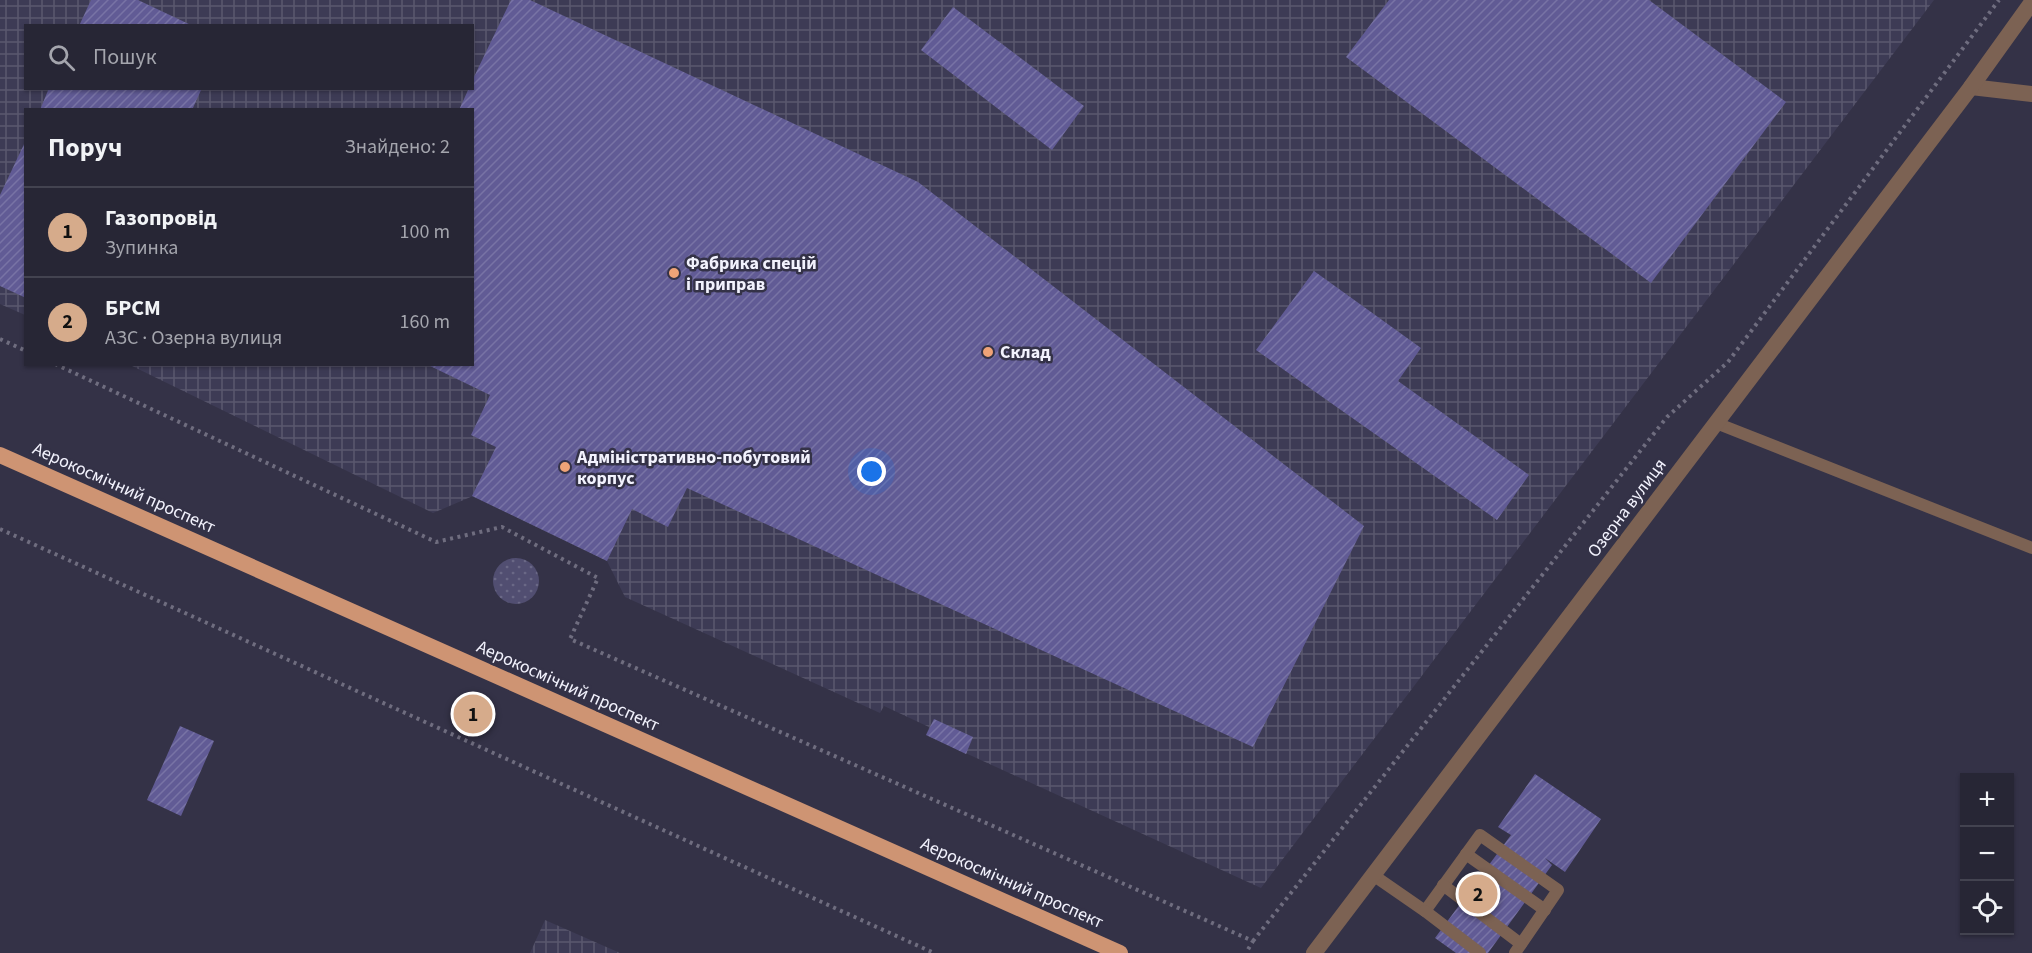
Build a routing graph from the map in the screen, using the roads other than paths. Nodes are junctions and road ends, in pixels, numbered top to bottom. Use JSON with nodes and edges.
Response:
{"nodes":[{"id":1,"x":2032,"y":2,"type":"edge"},
{"id":2,"x":1971,"y":87,"type":"junction"},
{"id":3,"x":2032,"y":94,"type":"edge"},
{"id":4,"x":1716,"y":423,"type":"junction"},
{"id":5,"x":0,"y":454,"type":"edge"},
{"id":6,"x":2032,"y":548,"type":"edge"},
{"id":7,"x":1466,"y":854,"type":"junction"},
{"id":8,"x":1373,"y":875,"type":"junction"},
{"id":9,"x":1443,"y":885,"type":"junction"},
{"id":10,"x":1545,"y":910,"type":"junction"},
{"id":11,"x":1425,"y":911,"type":"junction"},
{"id":12,"x":1518,"y":948,"type":"edge"},
{"id":13,"x":1120,"y":953,"type":"edge"},
{"id":14,"x":1314,"y":953,"type":"edge"},
{"id":15,"x":1480,"y":953,"type":"edge"}],
"edges":[{"from":1,"to":2,"type":"street","name":"Озерна вулиця"},
{"from":2,"to":3,"type":"street"},
{"from":2,"to":4,"type":"street","name":"Озерна вулиця"},
{"from":4,"to":6,"type":"lane"},
{"from":4,"to":8,"type":"street","name":"Озерна вулиця"},
{"from":5,"to":13,"type":"highway","name":"Аерокосмічний проспект"},
{"from":7,"to":9,"type":"lane"},
{"from":7,"to":10,"type":"lane"},
{"from":7,"to":10,"type":"lane"},
{"from":8,"to":11,"type":"lane"},
{"from":8,"to":14,"type":"street","name":"Озерна вулиця"},
{"from":9,"to":11,"type":"lane"},
{"from":9,"to":12,"type":"lane"},
{"from":10,"to":12,"type":"lane"},
{"from":11,"to":15,"type":"lane"}]}
